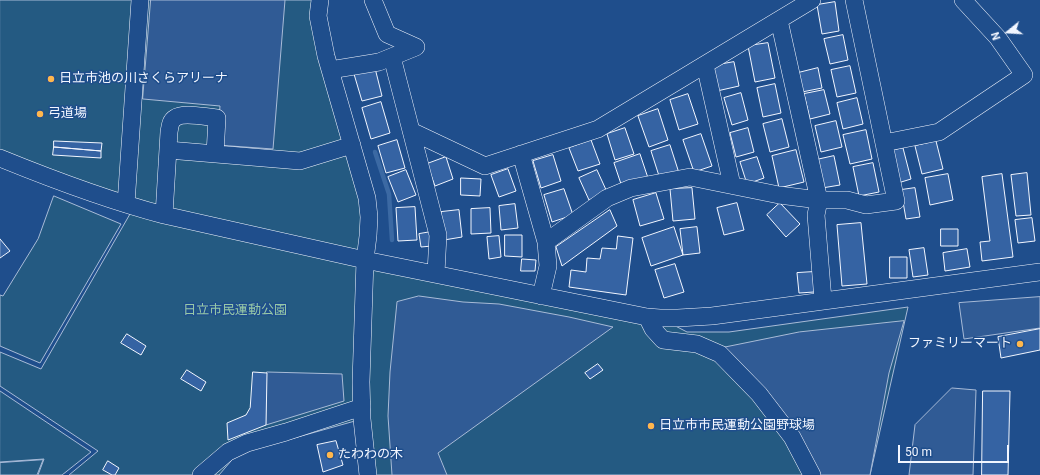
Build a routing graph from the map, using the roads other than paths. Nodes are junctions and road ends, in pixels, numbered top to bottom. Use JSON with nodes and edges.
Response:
{"nodes":[{"id":1,"x":140,"y":0,"type":"edge"},
{"id":2,"x":320,"y":0,"type":"edge"},
{"id":3,"x":373,"y":0,"type":"edge"},
{"id":4,"x":812,"y":0,"type":"edge"},
{"id":5,"x":854,"y":0,"type":"edge"},
{"id":6,"x":963,"y":0,"type":"edge"},
{"id":7,"x":779,"y":20,"type":"junction"},
{"id":8,"x":392,"y":57,"type":"junction"},
{"id":9,"x":705,"y":65,"type":"junction"},
{"id":10,"x":330,"y":70,"type":"junction"},
{"id":11,"x":411,"y":131,"type":"junction"},
{"id":12,"x":884,"y":143,"type":"junction"},
{"id":13,"x":352,"y":145,"type":"junction"},
{"id":14,"x":168,"y":150,"type":"junction"},
{"id":15,"x":215,"y":154,"type":"junction"},
{"id":16,"x":521,"y":154,"type":"junction"},
{"id":17,"x":0,"y":158,"type":"edge"},
{"id":18,"x":732,"y":185,"type":"junction"},
{"id":19,"x":819,"y":200,"type":"junction"},
{"id":20,"x":126,"y":204,"type":"junction"},
{"id":21,"x":164,"y":214,"type":"junction"},
{"id":22,"x":546,"y":242,"type":"junction"},
{"id":23,"x":365,"y":260,"type":"junction"},
{"id":24,"x":1040,"y":272,"type":"edge"},
{"id":25,"x":436,"y":273,"type":"junction"},
{"id":26,"x":541,"y":296,"type":"junction"},
{"id":27,"x":823,"y":300,"type":"junction"},
{"id":28,"x":647,"y":316,"type":"junction"},
{"id":29,"x":362,"y":407,"type":"junction"},
{"id":30,"x":201,"y":475,"type":"edge"},
{"id":31,"x":368,"y":475,"type":"edge"},
{"id":32,"x":812,"y":475,"type":"edge"}],
"edges":[{"from":1,"to":20,"type":"street"},
{"from":2,"to":10,"type":"street"},
{"from":3,"to":8,"type":"street"},
{"from":4,"to":7,"type":"street"},
{"from":5,"to":12,"type":"street"},
{"from":6,"to":12,"type":"street"},
{"from":7,"to":9,"type":"street"},
{"from":7,"to":19,"type":"street"},
{"from":8,"to":10,"type":"street"},
{"from":8,"to":11,"type":"street"},
{"from":9,"to":16,"type":"street"},
{"from":9,"to":18,"type":"street"},
{"from":10,"to":13,"type":"street"},
{"from":11,"to":16,"type":"street"},
{"from":11,"to":25,"type":"street"},
{"from":12,"to":19,"type":"street"},
{"from":13,"to":15,"type":"street"},
{"from":13,"to":23,"type":"street"},
{"from":14,"to":15,"type":"street"},
{"from":14,"to":15,"type":"street"},
{"from":14,"to":21,"type":"street"},
{"from":16,"to":22,"type":"street"},
{"from":17,"to":20,"type":"street"},
{"from":18,"to":19,"type":"street"},
{"from":18,"to":22,"type":"street"},
{"from":19,"to":27,"type":"street"},
{"from":20,"to":21,"type":"street"},
{"from":21,"to":23,"type":"street"},
{"from":22,"to":26,"type":"street"},
{"from":23,"to":25,"type":"street"},
{"from":23,"to":29,"type":"street"},
{"from":24,"to":27,"type":"street"},
{"from":25,"to":26,"type":"street"},
{"from":26,"to":28,"type":"street"},
{"from":27,"to":28,"type":"street"},
{"from":28,"to":32,"type":"street"},
{"from":29,"to":30,"type":"street"},
{"from":29,"to":31,"type":"street"}]}
